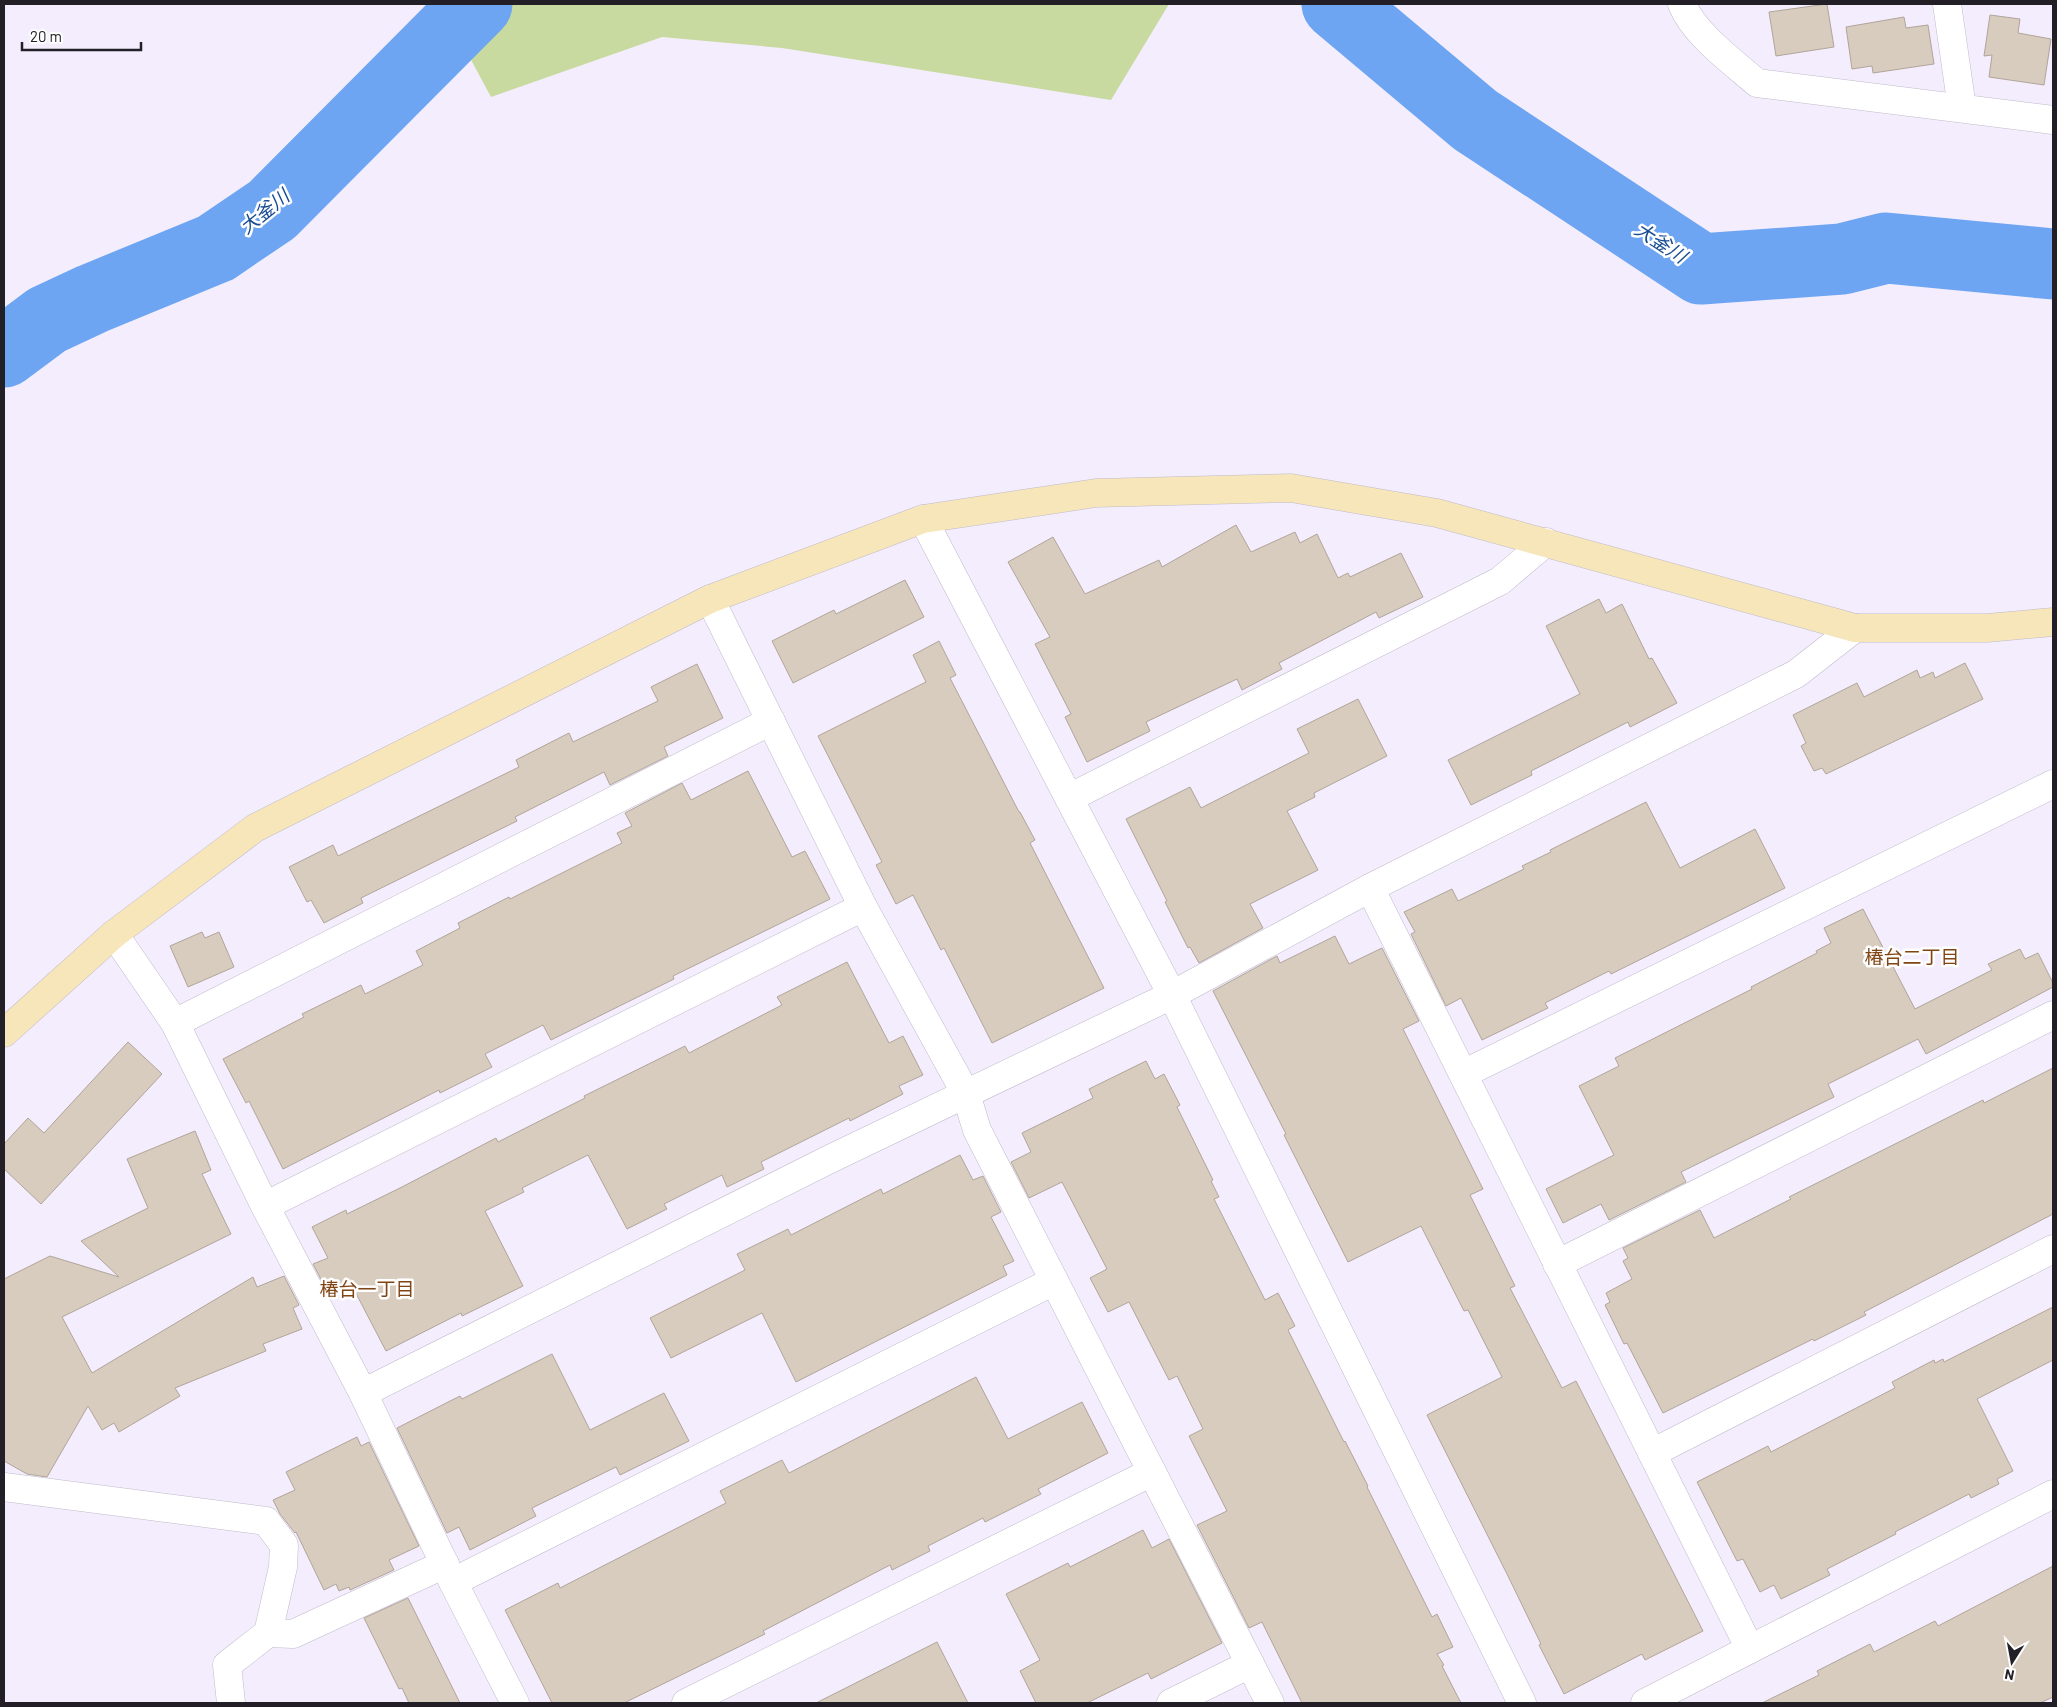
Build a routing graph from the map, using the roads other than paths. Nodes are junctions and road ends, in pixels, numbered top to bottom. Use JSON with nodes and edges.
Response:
{"nodes":[{"id":1,"x":1682,"y":4,"type":"edge"},
{"id":2,"x":1947,"y":4,"type":"edge"},
{"id":3,"x":1962,"y":108,"type":"junction"},
{"id":4,"x":2053,"y":120,"type":"edge"},
{"id":5,"x":923,"y":519,"type":"junction"},
{"id":6,"x":1546,"y":542,"type":"junction"},
{"id":7,"x":710,"y":599,"type":"junction"},
{"id":8,"x":2053,"y":622,"type":"edge"},
{"id":9,"x":1855,"y":628,"type":"junction"},
{"id":10,"x":771,"y":721,"type":"junction"},
{"id":11,"x":2053,"y":784,"type":"edge"},
{"id":12,"x":1069,"y":798,"type":"junction"},
{"id":13,"x":1370,"y":888,"type":"junction"},
{"id":14,"x":863,"y":907,"type":"junction"},
{"id":15,"x":114,"y":934,"type":"junction"},
{"id":16,"x":1172,"y":995,"type":"junction"},
{"id":17,"x":2053,"y":1015,"type":"edge"},
{"id":18,"x":175,"y":1023,"type":"junction"},
{"id":19,"x":4,"y":1033,"type":"edge"},
{"id":20,"x":1462,"y":1074,"type":"junction"},
{"id":21,"x":966,"y":1094,"type":"junction"},
{"id":22,"x":265,"y":1206,"type":"junction"},
{"id":23,"x":2053,"y":1249,"type":"edge"},
{"id":24,"x":1557,"y":1264,"type":"junction"},
{"id":25,"x":1054,"y":1281,"type":"junction"},
{"id":26,"x":362,"y":1392,"type":"junction"},
{"id":27,"x":1652,"y":1453,"type":"junction"},
{"id":28,"x":1152,"y":1472,"type":"junction"},
{"id":29,"x":4,"y":1487,"type":"edge"},
{"id":30,"x":2053,"y":1494,"type":"edge"},
{"id":31,"x":449,"y":1573,"type":"junction"},
{"id":32,"x":268,"y":1633,"type":"junction"},
{"id":33,"x":1750,"y":1650,"type":"junction"},
{"id":34,"x":1250,"y":1664,"type":"junction"},
{"id":35,"x":231,"y":1703,"type":"edge"},
{"id":36,"x":515,"y":1703,"type":"edge"},
{"id":37,"x":686,"y":1703,"type":"edge"},
{"id":38,"x":1171,"y":1703,"type":"edge"},
{"id":39,"x":1270,"y":1703,"type":"edge"},
{"id":40,"x":1522,"y":1703,"type":"edge"},
{"id":41,"x":1645,"y":1703,"type":"edge"}],
"edges":[{"from":1,"to":3,"type":"street"},
{"from":2,"to":3,"type":"street"},
{"from":3,"to":4,"type":"street"},
{"from":5,"to":6,"type":"street"},
{"from":5,"to":7,"type":"street"},
{"from":5,"to":12,"type":"street"},
{"from":6,"to":9,"type":"street"},
{"from":6,"to":12,"type":"street"},
{"from":7,"to":10,"type":"street"},
{"from":7,"to":15,"type":"street"},
{"from":8,"to":9,"type":"street"},
{"from":9,"to":13,"type":"street"},
{"from":10,"to":14,"type":"street"},
{"from":10,"to":18,"type":"street"},
{"from":11,"to":20,"type":"street"},
{"from":12,"to":16,"type":"street"},
{"from":13,"to":16,"type":"street"},
{"from":13,"to":20,"type":"street"},
{"from":14,"to":21,"type":"street"},
{"from":14,"to":22,"type":"street"},
{"from":15,"to":18,"type":"street"},
{"from":15,"to":19,"type":"street"},
{"from":16,"to":21,"type":"street"},
{"from":16,"to":40,"type":"street"},
{"from":17,"to":24,"type":"street"},
{"from":18,"to":22,"type":"street"},
{"from":20,"to":24,"type":"street"},
{"from":21,"to":25,"type":"street"},
{"from":21,"to":26,"type":"street"},
{"from":22,"to":26,"type":"street"},
{"from":23,"to":27,"type":"street"},
{"from":24,"to":27,"type":"street"},
{"from":25,"to":28,"type":"street"},
{"from":25,"to":31,"type":"street"},
{"from":26,"to":31,"type":"street"},
{"from":27,"to":33,"type":"street"},
{"from":28,"to":34,"type":"street"},
{"from":28,"to":37,"type":"street"},
{"from":29,"to":32,"type":"street"},
{"from":30,"to":33,"type":"street"},
{"from":31,"to":32,"type":"street"},
{"from":31,"to":36,"type":"street"},
{"from":32,"to":35,"type":"street"},
{"from":33,"to":41,"type":"street"},
{"from":34,"to":38,"type":"street"},
{"from":34,"to":39,"type":"street"}]}
